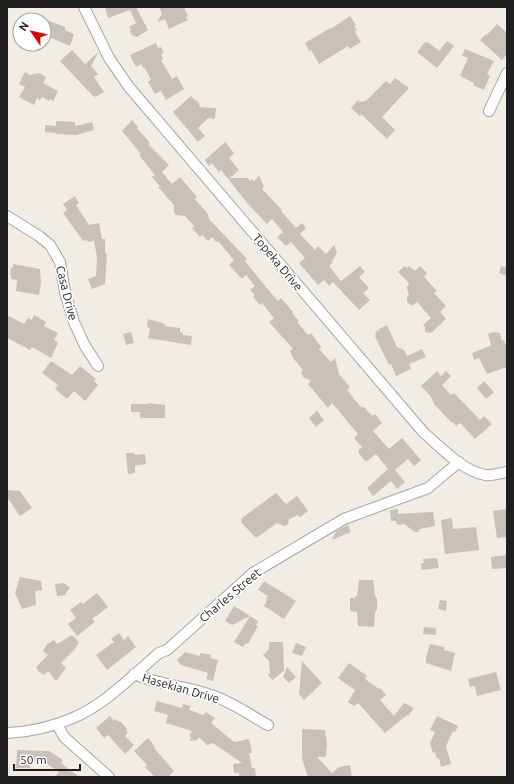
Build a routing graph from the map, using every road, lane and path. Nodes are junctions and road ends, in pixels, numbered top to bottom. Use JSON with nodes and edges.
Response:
{"nodes":[{"id":1,"x":84,"y":7,"type":"edge"},
{"id":2,"x":507,"y":73,"type":"edge"},
{"id":3,"x":489,"y":111,"type":"dead end"},
{"id":4,"x":7,"y":216,"type":"edge"},
{"id":5,"x":98,"y":366,"type":"dead end"},
{"id":6,"x":459,"y":462,"type":"junction"},
{"id":7,"x":507,"y":472,"type":"edge"},
{"id":8,"x":134,"y":674,"type":"junction"},
{"id":9,"x":57,"y":724,"type":"junction"},
{"id":10,"x":268,"y":725,"type":"dead end"},
{"id":11,"x":7,"y":733,"type":"edge"},
{"id":12,"x":109,"y":777,"type":"edge"}],
"edges":[{"from":1,"to":6,"type":"street","name":"Topeka Drive"},
{"from":2,"to":3,"type":"street"},
{"from":4,"to":5,"type":"street","name":"Casa Drive"},
{"from":6,"to":7,"type":"street","name":"Topeka Drive"},
{"from":6,"to":8,"type":"street","name":"Charles Street"},
{"from":8,"to":9,"type":"street","name":"Charles Street"},
{"from":8,"to":10,"type":"street","name":"Hasekian Drive"},
{"from":9,"to":11,"type":"street","name":"Charles Street"},
{"from":9,"to":12,"type":"street"}]}
